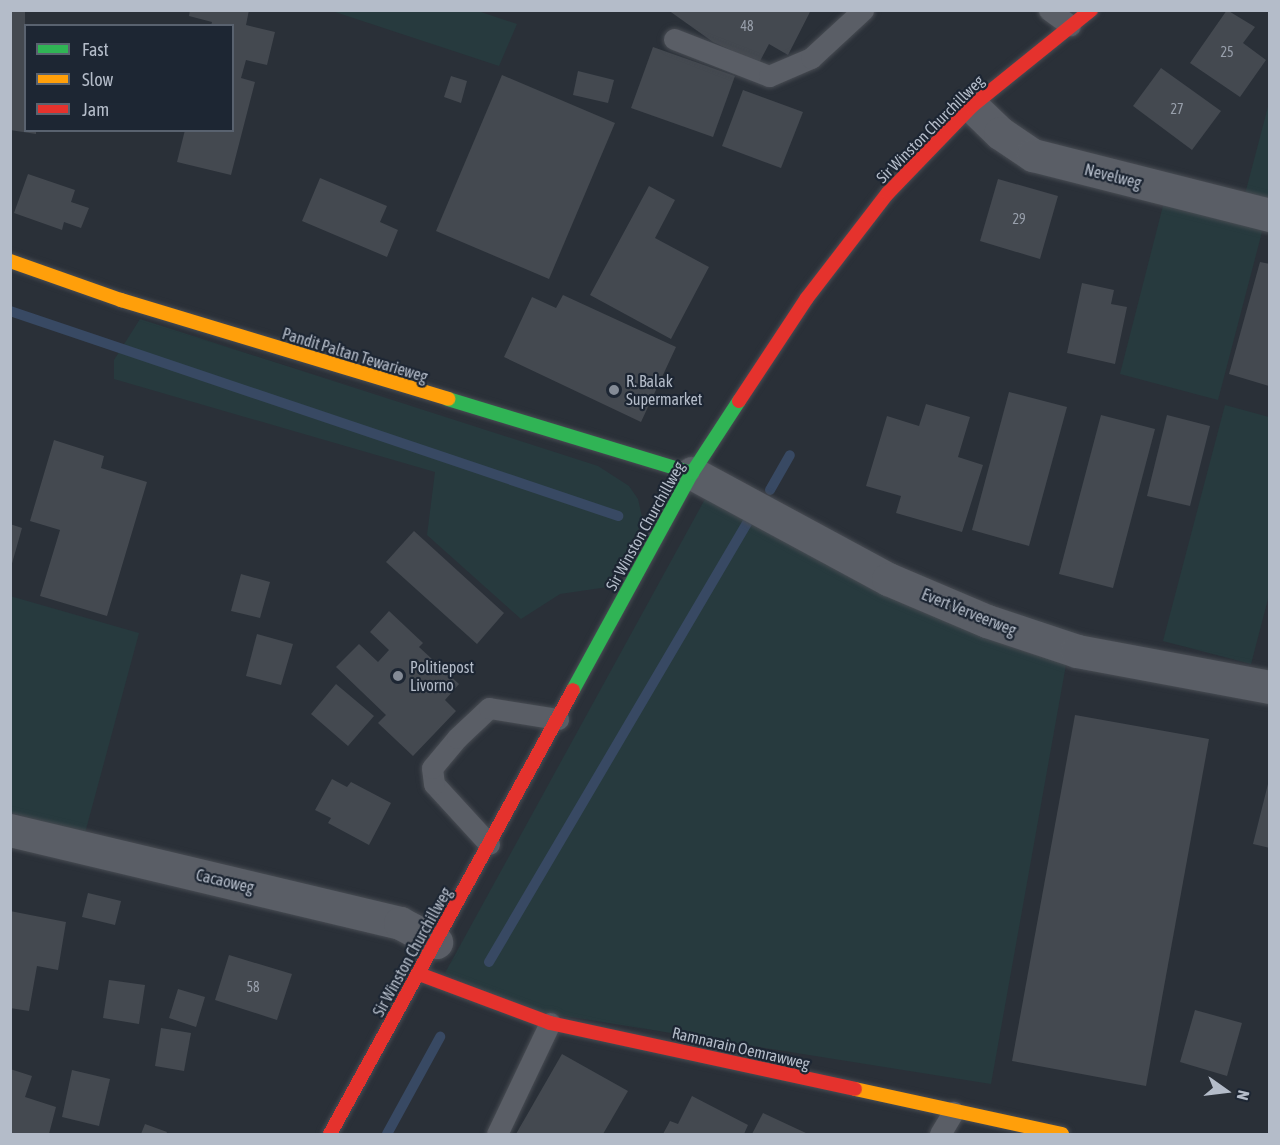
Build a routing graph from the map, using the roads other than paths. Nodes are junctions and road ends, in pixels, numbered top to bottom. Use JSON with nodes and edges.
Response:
{"nodes":[{"id":1,"x":863,"y":10,"type":"edge"},
{"id":2,"x":1048,"y":10,"type":"edge"},
{"id":3,"x":1091,"y":10,"type":"edge"},
{"id":4,"x":1070,"y":25,"type":"junction"},
{"id":5,"x":674,"y":39,"type":"dead end"},
{"id":6,"x":972,"y":106,"type":"junction"},
{"id":7,"x":1269,"y":215,"type":"edge"},
{"id":8,"x":10,"y":261,"type":"edge"},
{"id":9,"x":692,"y":473,"type":"junction"},
{"id":10,"x":1269,"y":687,"type":"edge"},
{"id":11,"x":558,"y":719,"type":"junction"},
{"id":12,"x":10,"y":830,"type":"edge"},
{"id":13,"x":489,"y":844,"type":"junction"},
{"id":14,"x":436,"y":942,"type":"junction"},
{"id":15,"x":419,"y":974,"type":"junction"},
{"id":16,"x":550,"y":1023,"type":"junction"},
{"id":17,"x":953,"y":1112,"type":"junction"},
{"id":18,"x":330,"y":1134,"type":"edge"},
{"id":19,"x":497,"y":1134,"type":"edge"},
{"id":20,"x":940,"y":1134,"type":"edge"},
{"id":21,"x":1062,"y":1134,"type":"edge"}],
"edges":[{"from":1,"to":5,"type":"lane"},
{"from":2,"to":4,"type":"lane"},
{"from":3,"to":4,"type":"street","name":"Sir Winston Churchillweg"},
{"from":4,"to":6,"type":"street","name":"Sir Winston Churchillweg"},
{"from":6,"to":7,"type":"street","name":"Nevelweg"},
{"from":6,"to":9,"type":"street","name":"Sir Winston Churchillweg"},
{"from":8,"to":9,"type":"street","name":"Pandit Paltan Tewarieweg"},
{"from":9,"to":10,"type":"street","name":"Evert Verveerweg"},
{"from":9,"to":11,"type":"street","name":"Sir Winston Churchillweg"},
{"from":11,"to":13,"type":"street","name":"Sir Winston Churchillweg"},
{"from":11,"to":13,"type":"lane"},
{"from":12,"to":14,"type":"street","name":"Cacaoweg"},
{"from":13,"to":14,"type":"street","name":"Sir Winston Churchillweg"},
{"from":14,"to":15,"type":"street","name":"Sir Winston Churchillweg"},
{"from":15,"to":16,"type":"street","name":"Ramnarain Oemrawweg"},
{"from":15,"to":18,"type":"street","name":"Sir Winston Churchillweg"},
{"from":16,"to":17,"type":"street","name":"Ramnarain Oemrawweg"},
{"from":16,"to":19,"type":"lane"},
{"from":17,"to":20,"type":"lane"},
{"from":17,"to":21,"type":"street","name":"Ramnarain Oemrawweg"}]}
